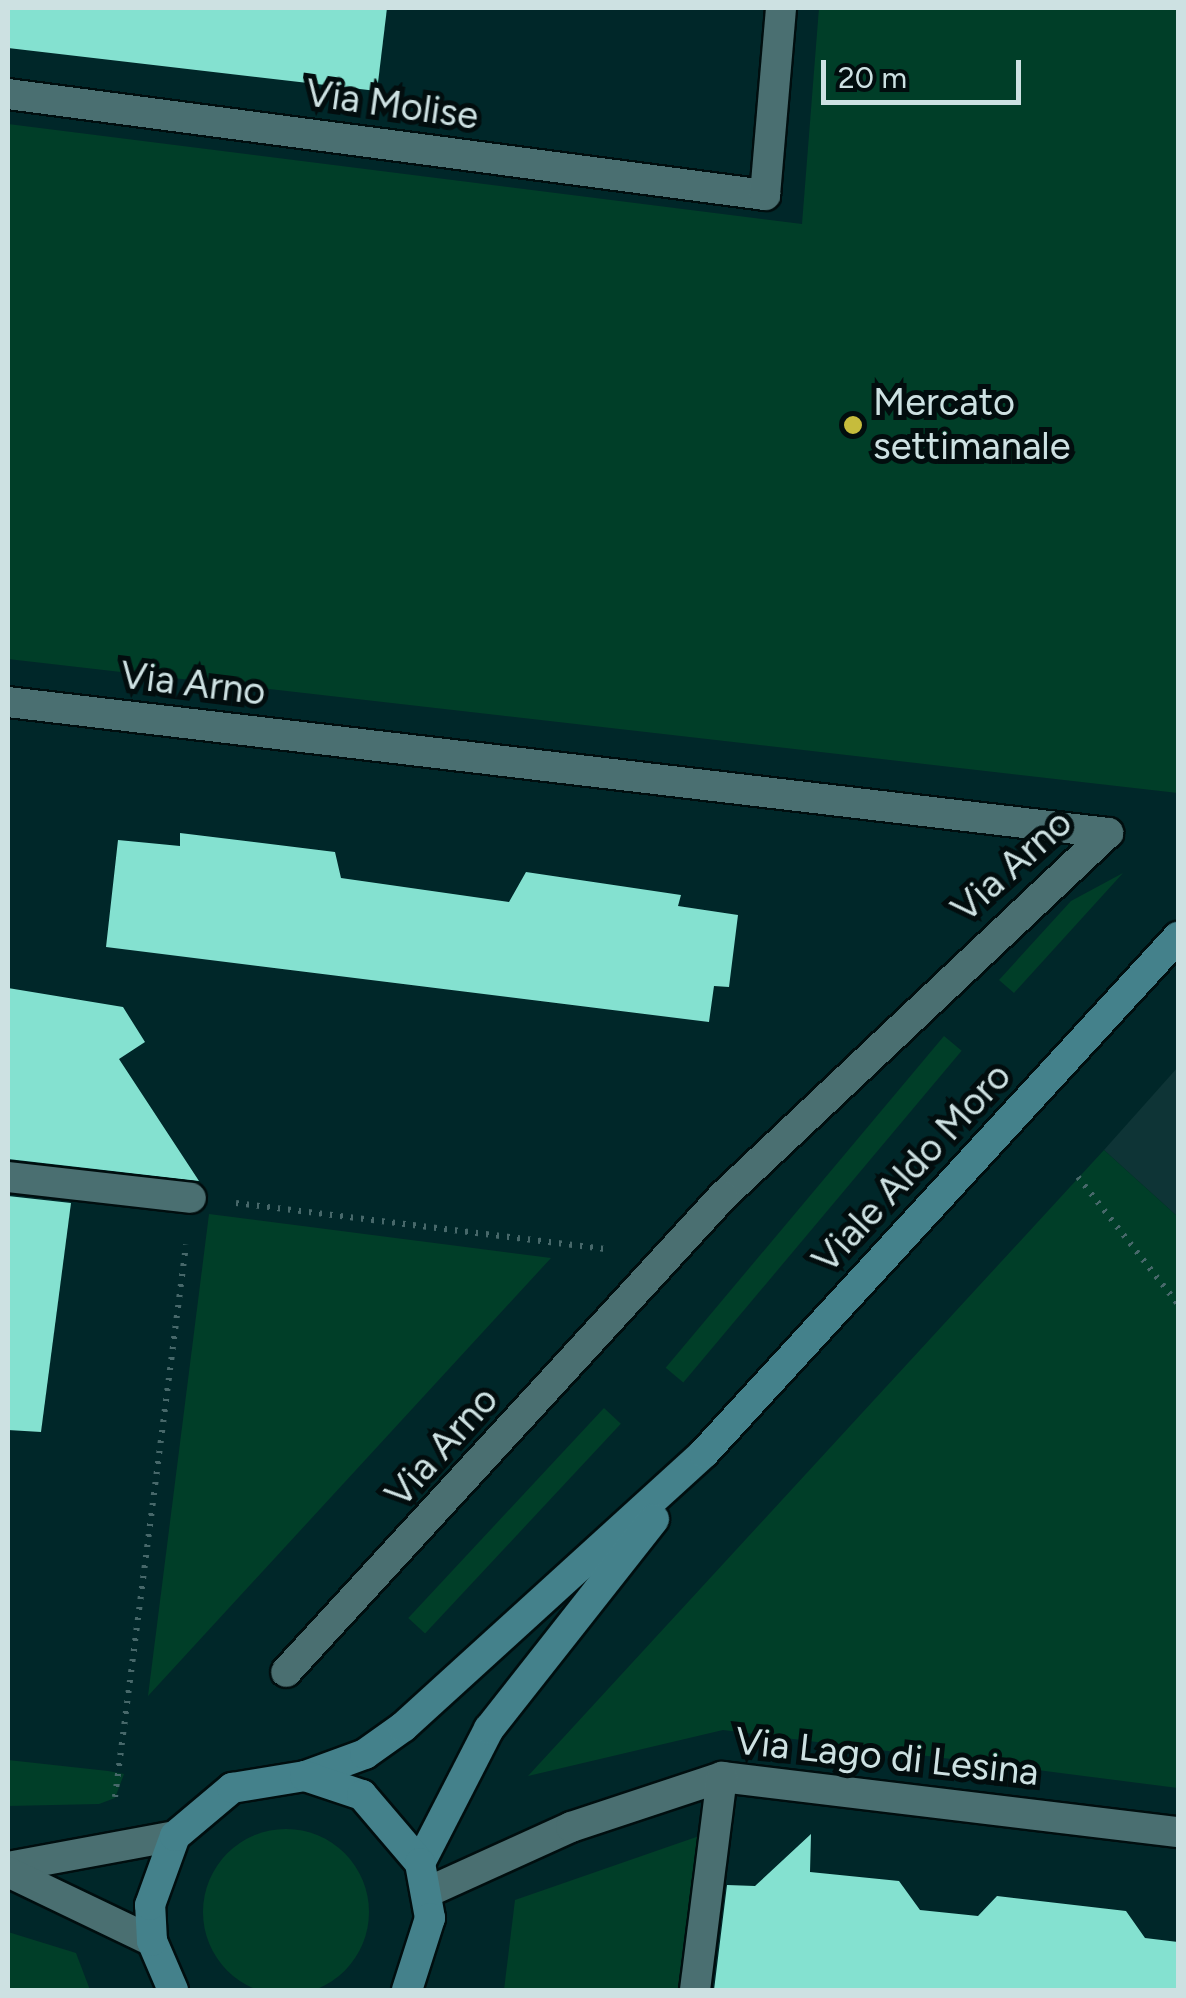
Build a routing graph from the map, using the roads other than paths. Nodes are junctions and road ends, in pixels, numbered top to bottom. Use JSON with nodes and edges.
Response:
{"nodes":[{"id":1,"x":781,"y":8,"type":"edge"},
{"id":2,"x":8,"y":94,"type":"edge"},
{"id":3,"x":8,"y":702,"type":"edge"},
{"id":4,"x":1178,"y":937,"type":"edge"},
{"id":5,"x":8,"y":1177,"type":"edge"},
{"id":6,"x":191,"y":1198,"type":"road end"},
{"id":7,"x":704,"y":1453,"type":"junction"},
{"id":8,"x":286,"y":1672,"type":"dead end"},
{"id":9,"x":305,"y":1776,"type":"junction"},
{"id":10,"x":722,"y":1777,"type":"junction"},
{"id":11,"x":1178,"y":1832,"type":"edge"},
{"id":12,"x":175,"y":1836,"type":"junction"},
{"id":13,"x":8,"y":1869,"type":"edge"},
{"id":14,"x":424,"y":1877,"type":"junction"},
{"id":15,"x":152,"y":1941,"type":"junction"},
{"id":16,"x":415,"y":1984,"type":"edge"},
{"id":17,"x":163,"y":1986,"type":"edge"},
{"id":18,"x":695,"y":1990,"type":"edge"}],
"edges":[{"from":1,"to":2,"type":"street","name":"Via Molise"},
{"from":3,"to":8,"type":"street","name":"Via Arno"},
{"from":4,"to":7,"type":"main road","name":"Viale Aldo Moro"},
{"from":5,"to":6,"type":"street"},
{"from":7,"to":9,"type":"main road","name":"Viale Aldo Moro"},
{"from":7,"to":14,"type":"main road","name":"Viale Aldo Moro"},
{"from":9,"to":12,"type":"main road","name":"Viale Aldo Moro"},
{"from":9,"to":14,"type":"main road","name":"Viale Aldo Moro"},
{"from":10,"to":11,"type":"street","name":"Via Lago di Lesina"},
{"from":10,"to":14,"type":"street","name":"Via Lago di Lesina"},
{"from":10,"to":18,"type":"street"},
{"from":12,"to":13,"type":"street"},
{"from":12,"to":15,"type":"main road","name":"Viale Aldo Moro"},
{"from":13,"to":15,"type":"street"},
{"from":14,"to":16,"type":"main road","name":"Viale Aldo Moro"},
{"from":15,"to":17,"type":"main road","name":"Viale Aldo Moro"}]}
